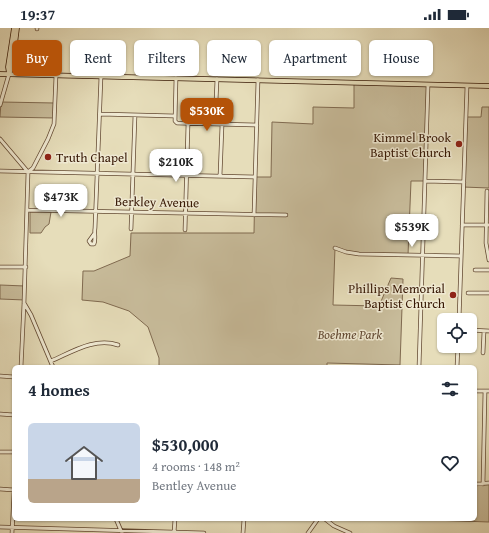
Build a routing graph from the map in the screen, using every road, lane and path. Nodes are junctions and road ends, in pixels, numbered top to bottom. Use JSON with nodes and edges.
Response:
{"nodes":[{"id":1,"x":14,"y":28,"type":"edge"},
{"id":2,"x":17,"y":28,"type":"edge"},
{"id":3,"x":0,"y":74,"type":"edge"},
{"id":4,"x":9,"y":74,"type":"junction"},
{"id":5,"x":12,"y":74,"type":"edge"},
{"id":6,"x":56,"y":76,"type":"edge"},
{"id":7,"x":101,"y":76,"type":"joint"},
{"id":8,"x":176,"y":78,"type":"junction"},
{"id":9,"x":217,"y":79,"type":"junction"},
{"id":10,"x":258,"y":80,"type":"junction"},
{"id":11,"x":428,"y":85,"type":"junction"},
{"id":12,"x":467,"y":86,"type":"junction"},
{"id":13,"x":489,"y":86,"type":"edge"},
{"id":14,"x":0,"y":105,"type":"edge"},
{"id":15,"x":100,"y":114,"type":"junction"},
{"id":16,"x":135,"y":115,"type":"junction"},
{"id":17,"x":175,"y":116,"type":"junction"},
{"id":18,"x":188,"y":124,"type":"junction"},
{"id":19,"x":215,"y":124,"type":"junction"},
{"id":20,"x":222,"y":125,"type":"junction"},
{"id":21,"x":257,"y":126,"type":"junction"},
{"id":22,"x":0,"y":138,"type":"edge"},
{"id":23,"x":0,"y":171,"type":"edge"},
{"id":24,"x":28,"y":172,"type":"junction"},
{"id":25,"x":97,"y":174,"type":"junction"},
{"id":26,"x":133,"y":174,"type":"junction"},
{"id":27,"x":187,"y":175,"type":"junction"},
{"id":28,"x":220,"y":176,"type":"junction"},
{"id":29,"x":255,"y":177,"type":"junction"},
{"id":30,"x":425,"y":181,"type":"junction"},
{"id":31,"x":464,"y":182,"type":"junction"},
{"id":32,"x":487,"y":191,"type":"dead end"},
{"id":33,"x":27,"y":210,"type":"junction"},
{"id":34,"x":96,"y":211,"type":"junction"},
{"id":35,"x":132,"y":212,"type":"junction"},
{"id":36,"x":186,"y":213,"type":"junction"},
{"id":37,"x":254,"y":215,"type":"junction"},
{"id":38,"x":286,"y":215,"type":"dead end"},
{"id":39,"x":462,"y":225,"type":"junction"},
{"id":40,"x":488,"y":225,"type":"edge"},
{"id":41,"x":131,"y":228,"type":"dead end"},
{"id":42,"x":185,"y":230,"type":"dead end"},
{"id":43,"x":94,"y":234,"type":"dead end"},
{"id":44,"x":335,"y":248,"type":"dead end"},
{"id":45,"x":422,"y":255,"type":"junction"},
{"id":46,"x":461,"y":256,"type":"junction"},
{"id":47,"x":489,"y":260,"type":"edge"},
{"id":48,"x":0,"y":267,"type":"edge"},
{"id":49,"x":26,"y":267,"type":"junction"},
{"id":50,"x":475,"y":270,"type":"dead end"},
{"id":51,"x":489,"y":270,"type":"edge"},
{"id":52,"x":468,"y":293,"type":"dead end"},
{"id":53,"x":489,"y":293,"type":"edge"},
{"id":54,"x":24,"y":303,"type":"junction"},
{"id":55,"x":459,"y":313,"type":"edge"},
{"id":56,"x":477,"y":330,"type":"edge"},
{"id":57,"x":484,"y":331,"type":"junction"},
{"id":58,"x":489,"y":331,"type":"edge"},
{"id":59,"x":118,"y":345,"type":"dead end"},
{"id":60,"x":458,"y":353,"type":"edge"},
{"id":61,"x":483,"y":353,"type":"dead end"},
{"id":62,"x":51,"y":361,"type":"junction"},
{"id":63,"x":21,"y":365,"type":"edge"},
{"id":64,"x":52,"y":365,"type":"edge"},
{"id":65,"x":419,"y":365,"type":"edge"},
{"id":66,"x":457,"y":365,"type":"edge"},
{"id":67,"x":0,"y":376,"type":"edge"},
{"id":68,"x":12,"y":377,"type":"edge"},
{"id":69,"x":487,"y":391,"type":"edge"},
{"id":70,"x":0,"y":414,"type":"edge"},
{"id":71,"x":12,"y":415,"type":"edge"},
{"id":72,"x":0,"y":452,"type":"edge"},
{"id":73,"x":12,"y":452,"type":"edge"},
{"id":74,"x":477,"y":484,"type":"edge"},
{"id":75,"x":483,"y":484,"type":"junction"},
{"id":76,"x":489,"y":484,"type":"edge"},
{"id":77,"x":0,"y":489,"type":"edge"},
{"id":78,"x":12,"y":490,"type":"edge"},
{"id":79,"x":12,"y":521,"type":"edge"},
{"id":80,"x":117,"y":521,"type":"edge"},
{"id":81,"x":174,"y":521,"type":"edge"},
{"id":82,"x":244,"y":521,"type":"edge"},
{"id":83,"x":317,"y":521,"type":"edge"},
{"id":84,"x":328,"y":521,"type":"edge"},
{"id":85,"x":0,"y":527,"type":"edge"},
{"id":86,"x":12,"y":527,"type":"junction"},
{"id":87,"x":122,"y":532,"type":"edge"},
{"id":88,"x":12,"y":533,"type":"edge"},
{"id":89,"x":174,"y":533,"type":"edge"},
{"id":90,"x":204,"y":533,"type":"edge"},
{"id":91,"x":243,"y":533,"type":"edge"},
{"id":92,"x":308,"y":533,"type":"edge"},
{"id":93,"x":350,"y":533,"type":"edge"}],
"edges":[{"from":1,"to":4,"type":"main road"},
{"from":2,"to":4,"type":"main road"},
{"from":3,"to":4,"type":"main road"},
{"from":4,"to":5,"type":"main road"},
{"from":4,"to":14,"type":"street"},
{"from":6,"to":24,"type":"street"},
{"from":7,"to":8,"type":"main road"},
{"from":7,"to":15,"type":"street"},
{"from":8,"to":9,"type":"main road"},
{"from":8,"to":17,"type":"street"},
{"from":9,"to":10,"type":"main road"},
{"from":9,"to":19,"type":"street"},
{"from":10,"to":11,"type":"main road"},
{"from":10,"to":21,"type":"street"},
{"from":11,"to":12,"type":"main road"},
{"from":11,"to":30,"type":"street"},
{"from":12,"to":13,"type":"main road"},
{"from":12,"to":31,"type":"street"},
{"from":15,"to":16,"type":"street"},
{"from":15,"to":25,"type":"street"},
{"from":16,"to":17,"type":"street"},
{"from":16,"to":26,"type":"street"},
{"from":17,"to":18,"type":"street"},
{"from":18,"to":19,"type":"street"},
{"from":18,"to":27,"type":"street"},
{"from":19,"to":20,"type":"street"},
{"from":20,"to":21,"type":"street"},
{"from":20,"to":28,"type":"street"},
{"from":21,"to":29,"type":"street"},
{"from":22,"to":24,"type":"street"},
{"from":23,"to":24,"type":"street"},
{"from":24,"to":25,"type":"street"},
{"from":24,"to":33,"type":"street"},
{"from":25,"to":26,"type":"street"},
{"from":25,"to":34,"type":"street"},
{"from":26,"to":27,"type":"street"},
{"from":26,"to":35,"type":"street"},
{"from":27,"to":28,"type":"street"},
{"from":27,"to":36,"type":"street"},
{"from":28,"to":29,"type":"street"},
{"from":29,"to":37,"type":"street"},
{"from":30,"to":31,"type":"street"},
{"from":30,"to":45,"type":"street"},
{"from":31,"to":39,"type":"street"},
{"from":32,"to":40,"type":"street"},
{"from":33,"to":34,"type":"street","name":"Berkley Avenue"},
{"from":33,"to":49,"type":"street"},
{"from":34,"to":35,"type":"street","name":"Berkley Avenue"},
{"from":34,"to":43,"type":"street"},
{"from":35,"to":36,"type":"street","name":"Berkley Avenue"},
{"from":35,"to":41,"type":"street"},
{"from":36,"to":37,"type":"street","name":"Berkley Avenue"},
{"from":36,"to":42,"type":"street"},
{"from":37,"to":38,"type":"street","name":"Berkley Avenue"},
{"from":39,"to":40,"type":"street"},
{"from":39,"to":46,"type":"street"},
{"from":40,"to":47,"type":"street"},
{"from":44,"to":45,"type":"street"},
{"from":45,"to":46,"type":"street"},
{"from":45,"to":65,"type":"street"},
{"from":46,"to":55,"type":"street"},
{"from":48,"to":49,"type":"street"},
{"from":49,"to":54,"type":"street"},
{"from":50,"to":51,"type":"street"},
{"from":52,"to":53,"type":"street"},
{"from":54,"to":62,"type":"street"},
{"from":54,"to":63,"type":"street"},
{"from":56,"to":57,"type":"street"},
{"from":57,"to":58,"type":"street"},
{"from":57,"to":61,"type":"street"},
{"from":59,"to":62,"type":"street"},
{"from":60,"to":66,"type":"street"},
{"from":62,"to":64,"type":"street"},
{"from":67,"to":68,"type":"street"},
{"from":69,"to":75,"type":"street"},
{"from":70,"to":71,"type":"street"},
{"from":72,"to":73,"type":"street"},
{"from":74,"to":75,"type":"street"},
{"from":75,"to":76,"type":"street"},
{"from":77,"to":78,"type":"street"},
{"from":79,"to":86,"type":"street"},
{"from":80,"to":87,"type":"street"},
{"from":81,"to":89,"type":"street"},
{"from":82,"to":91,"type":"street"},
{"from":83,"to":92,"type":"street"},
{"from":84,"to":93,"type":"street"},
{"from":85,"to":86,"type":"street"},
{"from":86,"to":87,"type":"street"},
{"from":86,"to":88,"type":"street"},
{"from":87,"to":89,"type":"street"},
{"from":89,"to":90,"type":"street"}]}
